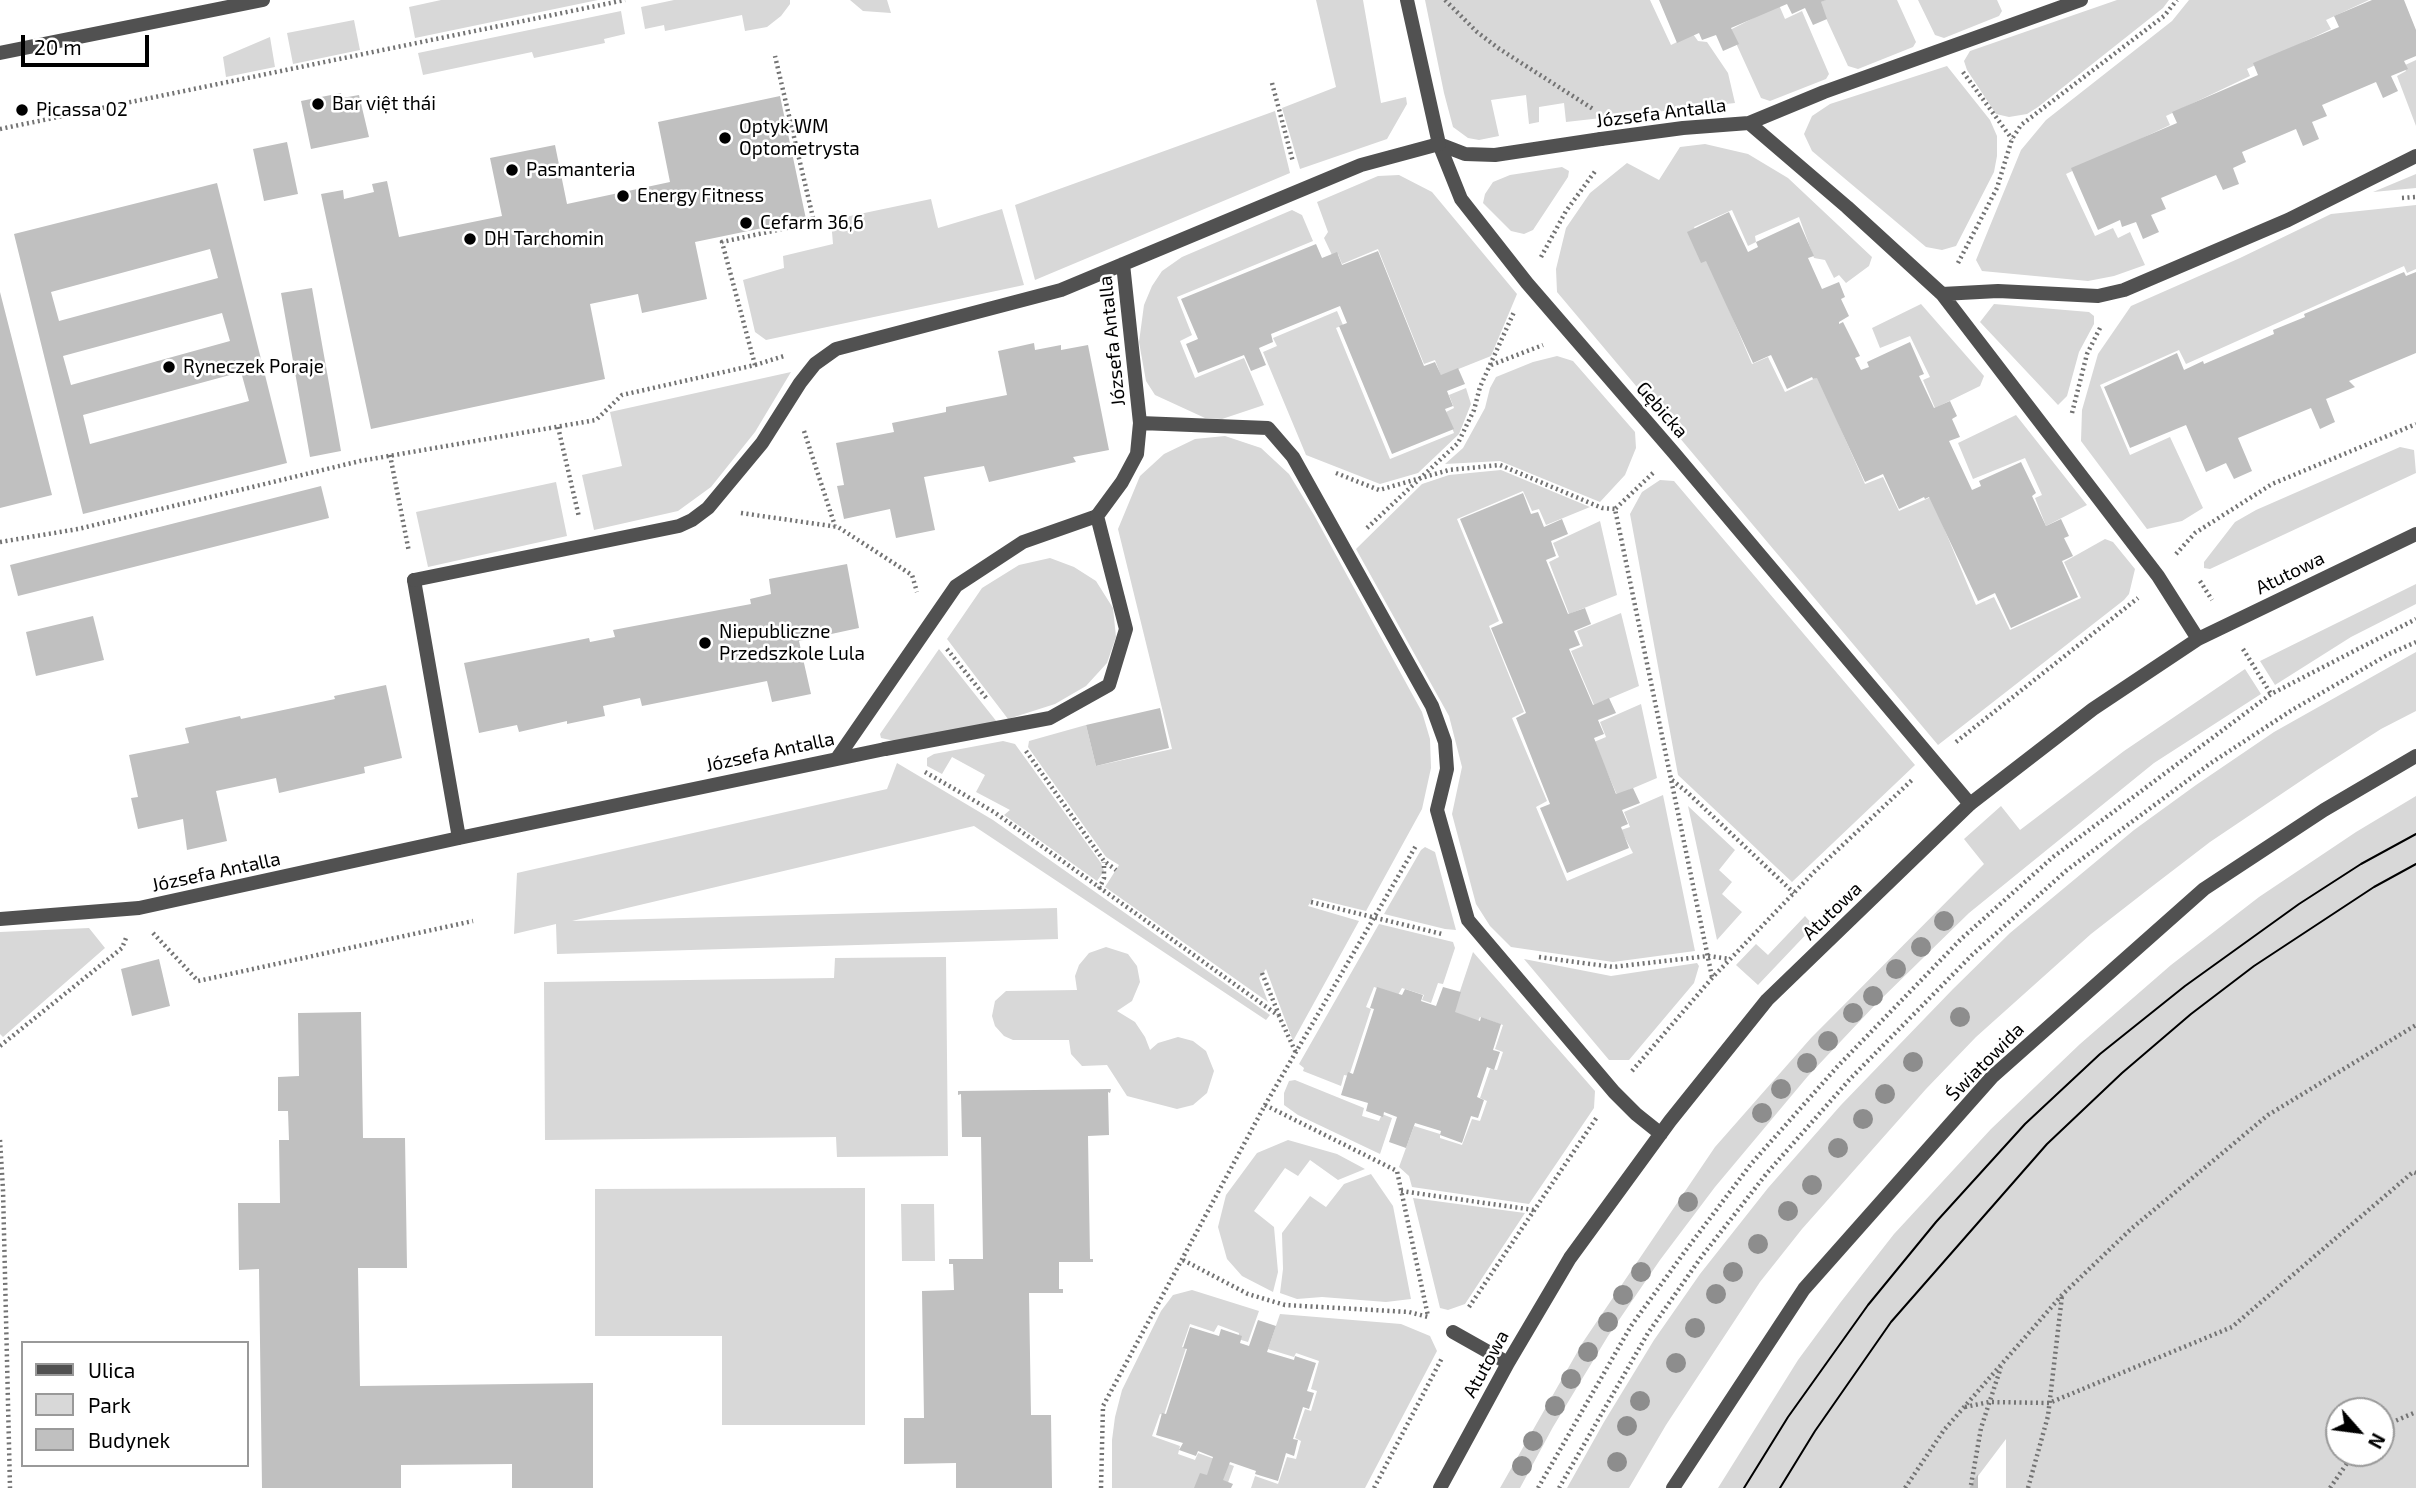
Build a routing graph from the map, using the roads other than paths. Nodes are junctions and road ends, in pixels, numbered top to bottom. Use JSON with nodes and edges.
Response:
{"nodes":[{"id":1,"x":263,"y":0,"type":"edge"},
{"id":2,"x":1407,"y":0,"type":"edge"},
{"id":3,"x":2081,"y":0,"type":"edge"},
{"id":4,"x":0,"y":53,"type":"edge"},
{"id":5,"x":1749,"y":123,"type":"junction"},
{"id":6,"x":1439,"y":144,"type":"junction"},
{"id":7,"x":2416,"y":156,"type":"edge"},
{"id":8,"x":1123,"y":264,"type":"junction"},
{"id":9,"x":1942,"y":294,"type":"junction"},
{"id":10,"x":1140,"y":423,"type":"junction"},
{"id":11,"x":1097,"y":516,"type":"junction"},
{"id":12,"x":2416,"y":534,"type":"edge"},
{"id":13,"x":2197,"y":639,"type":"junction"},
{"id":14,"x":2416,"y":756,"type":"edge"},
{"id":15,"x":838,"y":757,"type":"junction"},
{"id":16,"x":1970,"y":804,"type":"junction"},
{"id":17,"x":459,"y":838,"type":"junction"},
{"id":18,"x":0,"y":919,"type":"edge"},
{"id":19,"x":1661,"y":1134,"type":"junction"},
{"id":20,"x":1453,"y":1332,"type":"road end"},
{"id":21,"x":1508,"y":1363,"type":"junction"},
{"id":22,"x":1440,"y":1488,"type":"edge"},
{"id":23,"x":1673,"y":1488,"type":"edge"}],
"edges":[{"from":1,"to":4,"type":"street"},
{"from":2,"to":6,"type":"street","name":"Gębicka"},
{"from":3,"to":5,"type":"street","name":"Józsefa Antalla"},
{"from":5,"to":6,"type":"street","name":"Józsefa Antalla"},
{"from":5,"to":9,"type":"street"},
{"from":6,"to":8,"type":"street","name":"Józsefa Antalla"},
{"from":6,"to":16,"type":"street","name":"Gębicka"},
{"from":7,"to":9,"type":"street"},
{"from":8,"to":10,"type":"street","name":"Józsefa Antalla"},
{"from":8,"to":17,"type":"street","name":"Józsefa Antalla"},
{"from":9,"to":13,"type":"street"},
{"from":10,"to":11,"type":"street","name":"Józsefa Antalla"},
{"from":10,"to":19,"type":"street"},
{"from":11,"to":15,"type":"street"},
{"from":11,"to":15,"type":"street","name":"Józsefa Antalla"},
{"from":12,"to":13,"type":"street","name":"Atutowa"},
{"from":13,"to":16,"type":"street","name":"Atutowa"},
{"from":14,"to":23,"type":"street","name":"Światowida"},
{"from":15,"to":17,"type":"street","name":"Józsefa Antalla"},
{"from":16,"to":19,"type":"street","name":"Atutowa"},
{"from":17,"to":18,"type":"street","name":"Józsefa Antalla"},
{"from":19,"to":21,"type":"street","name":"Atutowa"},
{"from":20,"to":21,"type":"street"},
{"from":21,"to":22,"type":"street","name":"Atutowa"}]}
